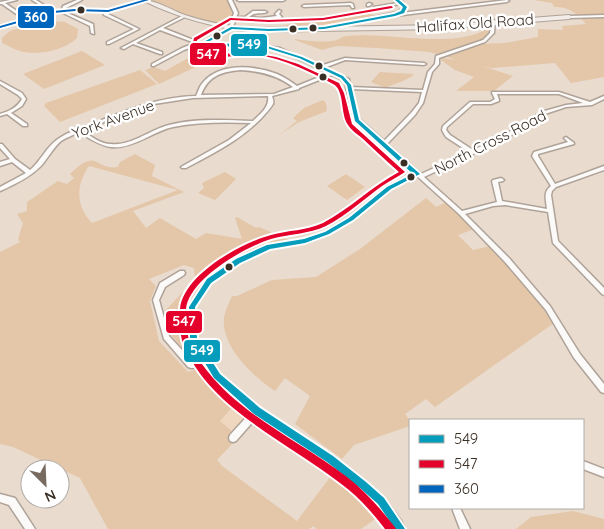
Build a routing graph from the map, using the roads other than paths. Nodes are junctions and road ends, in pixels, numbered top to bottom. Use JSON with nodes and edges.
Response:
{"nodes":[{"id":1,"x":15,"y":0,"type":"edge"},
{"id":2,"x":34,"y":0,"type":"edge"},
{"id":3,"x":80,"y":0,"type":"edge"},
{"id":4,"x":146,"y":0,"type":"edge"},
{"id":5,"x":231,"y":0,"type":"edge"},
{"id":6,"x":238,"y":0,"type":"edge"},
{"id":7,"x":278,"y":0,"type":"edge"},
{"id":8,"x":283,"y":0,"type":"edge"},
{"id":9,"x":400,"y":1,"type":"edge"},
{"id":10,"x":507,"y":1,"type":"edge"},
{"id":11,"x":339,"y":2,"type":"edge"},
{"id":12,"x":2,"y":3,"type":"edge"},
{"id":13,"x":370,"y":3,"type":"edge"},
{"id":14,"x":308,"y":6,"type":"dead end"},
{"id":15,"x":353,"y":7,"type":"dead end"},
{"id":16,"x":63,"y":10,"type":"junction"},
{"id":17,"x":103,"y":11,"type":"junction"},
{"id":18,"x":52,"y":12,"type":"junction"},
{"id":19,"x":265,"y":12,"type":"dead end"},
{"id":20,"x":279,"y":12,"type":"dead end"},
{"id":21,"x":395,"y":15,"type":"junction"},
{"id":22,"x":604,"y":16,"type":"edge"},
{"id":23,"x":182,"y":17,"type":"junction"},
{"id":24,"x":247,"y":17,"type":"junction"},
{"id":25,"x":569,"y":17,"type":"joint"},
{"id":26,"x":235,"y":18,"type":"junction"},
{"id":27,"x":26,"y":19,"type":"junction"},
{"id":28,"x":494,"y":21,"type":"junction"},
{"id":29,"x":0,"y":27,"type":"edge"},
{"id":30,"x":230,"y":28,"type":"junction"},
{"id":31,"x":324,"y":28,"type":"junction"},
{"id":32,"x":161,"y":29,"type":"junction"},
{"id":33,"x":93,"y":33,"type":"dead end"},
{"id":34,"x":108,"y":43,"type":"dead end"},
{"id":35,"x":133,"y":43,"type":"junction"},
{"id":36,"x":200,"y":43,"type":"junction"},
{"id":37,"x":123,"y":48,"type":"dead end"},
{"id":38,"x":162,"y":53,"type":"dead end"},
{"id":39,"x":424,"y":64,"type":"dead end"},
{"id":40,"x":153,"y":65,"type":"dead end"},
{"id":41,"x":322,"y":68,"type":"junction"},
{"id":42,"x":333,"y":72,"type":"junction"},
{"id":43,"x":0,"y":82,"type":"edge"},
{"id":44,"x":296,"y":88,"type":"junction"},
{"id":45,"x":350,"y":88,"type":"junction"},
{"id":46,"x":424,"y":91,"type":"junction"},
{"id":47,"x":270,"y":95,"type":"junction"},
{"id":48,"x":198,"y":97,"type":"junction"},
{"id":49,"x":604,"y":97,"type":"edge"},
{"id":50,"x":590,"y":104,"type":"junction"},
{"id":51,"x":8,"y":113,"type":"junction"},
{"id":52,"x":0,"y":115,"type":"edge"},
{"id":53,"x":255,"y":122,"type":"junction"},
{"id":54,"x":24,"y":125,"type":"dead end"},
{"id":55,"x":79,"y":130,"type":"junction"},
{"id":56,"x":566,"y":138,"type":"dead end"},
{"id":57,"x":0,"y":145,"type":"edge"},
{"id":58,"x":383,"y":145,"type":"junction"},
{"id":59,"x":473,"y":152,"type":"junction"},
{"id":60,"x":12,"y":160,"type":"junction"},
{"id":61,"x":0,"y":164,"type":"edge"},
{"id":62,"x":184,"y":167,"type":"dead end"},
{"id":63,"x":602,"y":171,"type":"edge"},
{"id":64,"x":30,"y":172,"type":"junction"},
{"id":65,"x":418,"y":176,"type":"junction"},
{"id":66,"x":501,"y":180,"type":"dead end"},
{"id":67,"x":554,"y":186,"type":"junction"},
{"id":68,"x":0,"y":190,"type":"edge"},
{"id":69,"x":500,"y":204,"type":"junction"},
{"id":70,"x":550,"y":211,"type":"junction"},
{"id":71,"x":462,"y":213,"type":"junction"},
{"id":72,"x":182,"y":273,"type":"dead end"},
{"id":73,"x":604,"y":292,"type":"edge"},
{"id":74,"x":208,"y":364,"type":"junction"},
{"id":75,"x":603,"y":387,"type":"edge"},
{"id":76,"x":257,"y":411,"type":"junction"},
{"id":77,"x":233,"y":438,"type":"dead end"},
{"id":78,"x":584,"y":465,"type":"edge"},
{"id":79,"x":604,"y":474,"type":"edge"},
{"id":80,"x":0,"y":498,"type":"edge"},
{"id":81,"x":456,"y":509,"type":"edge"},
{"id":82,"x":30,"y":529,"type":"edge"},
{"id":83,"x":400,"y":529,"type":"edge"},
{"id":84,"x":465,"y":529,"type":"edge"}],
"edges":[{"from":1,"to":12,"type":"street"},
{"from":2,"to":18,"type":"street"},
{"from":3,"to":16,"type":"street"},
{"from":4,"to":17,"type":"street"},
{"from":4,"to":23,"type":"street","name":"Halifax Old Road"},
{"from":5,"to":6,"type":"street"},
{"from":5,"to":26,"type":"street"},
{"from":6,"to":7,"type":"street"},
{"from":7,"to":8,"type":"street"},
{"from":9,"to":13,"type":"street"},
{"from":9,"to":21,"type":"street"},
{"from":10,"to":21,"type":"street"},
{"from":11,"to":14,"type":"street"},
{"from":11,"to":15,"type":"street"},
{"from":12,"to":27,"type":"street"},
{"from":16,"to":17,"type":"street"},
{"from":16,"to":18,"type":"street"},
{"from":16,"to":33,"type":"street"},
{"from":17,"to":34,"type":"street"},
{"from":18,"to":27,"type":"street"},
{"from":19,"to":24,"type":"street"},
{"from":20,"to":24,"type":"street"},
{"from":21,"to":31,"type":"street"},
{"from":22,"to":25,"type":"street"},
{"from":23,"to":30,"type":"street","name":"Halifax Old Road"},
{"from":23,"to":32,"type":"street"},
{"from":24,"to":26,"type":"street"},
{"from":25,"to":28,"type":"street","name":"Halifax Old Road"},
{"from":26,"to":30,"type":"street"},
{"from":27,"to":29,"type":"street"},
{"from":28,"to":31,"type":"street","name":"Halifax Old Road"},
{"from":28,"to":46,"type":"street"},
{"from":30,"to":31,"type":"street","name":"Halifax Old Road"},
{"from":30,"to":36,"type":"street"},
{"from":32,"to":35,"type":"street"},
{"from":32,"to":36,"type":"street"},
{"from":35,"to":37,"type":"street"},
{"from":35,"to":38,"type":"street"},
{"from":36,"to":40,"type":"street"},
{"from":36,"to":41,"type":"street"},
{"from":39,"to":41,"type":"street"},
{"from":41,"to":42,"type":"street"},
{"from":42,"to":44,"type":"street","name":"York Avenue"},
{"from":42,"to":45,"type":"street"},
{"from":43,"to":51,"type":"street"},
{"from":44,"to":47,"type":"street","name":"York Avenue"},
{"from":44,"to":48,"type":"street"},
{"from":45,"to":46,"type":"street"},
{"from":45,"to":58,"type":"street"},
{"from":46,"to":58,"type":"street"},
{"from":47,"to":48,"type":"street","name":"York Avenue"},
{"from":47,"to":53,"type":"street"},
{"from":48,"to":55,"type":"street","name":"York Avenue"},
{"from":49,"to":50,"type":"street"},
{"from":50,"to":59,"type":"street","name":"North Cross Road"},
{"from":50,"to":59,"type":"street"},
{"from":51,"to":52,"type":"street"},
{"from":51,"to":54,"type":"street"},
{"from":53,"to":55,"type":"street"},
{"from":53,"to":62,"type":"street"},
{"from":55,"to":64,"type":"street","name":"York Avenue"},
{"from":56,"to":67,"type":"street"},
{"from":57,"to":60,"type":"street"},
{"from":58,"to":65,"type":"street"},
{"from":59,"to":65,"type":"street","name":"North Cross Road"},
{"from":60,"to":61,"type":"street"},
{"from":60,"to":64,"type":"street"},
{"from":63,"to":67,"type":"street"},
{"from":64,"to":68,"type":"street","name":"York Avenue"},
{"from":65,"to":71,"type":"street"},
{"from":65,"to":74,"type":"street","name":"North Cross Road"},
{"from":66,"to":69,"type":"street"},
{"from":67,"to":70,"type":"street"},
{"from":69,"to":70,"type":"street"},
{"from":69,"to":71,"type":"street"},
{"from":70,"to":73,"type":"street"},
{"from":71,"to":75,"type":"street"},
{"from":72,"to":74,"type":"street"},
{"from":74,"to":76,"type":"street","name":"North Cross Road"},
{"from":76,"to":77,"type":"street"},
{"from":76,"to":83,"type":"street","name":"North Cross Road"},
{"from":78,"to":79,"type":"street"},
{"from":80,"to":82,"type":"street"},
{"from":81,"to":84,"type":"street"}]}
